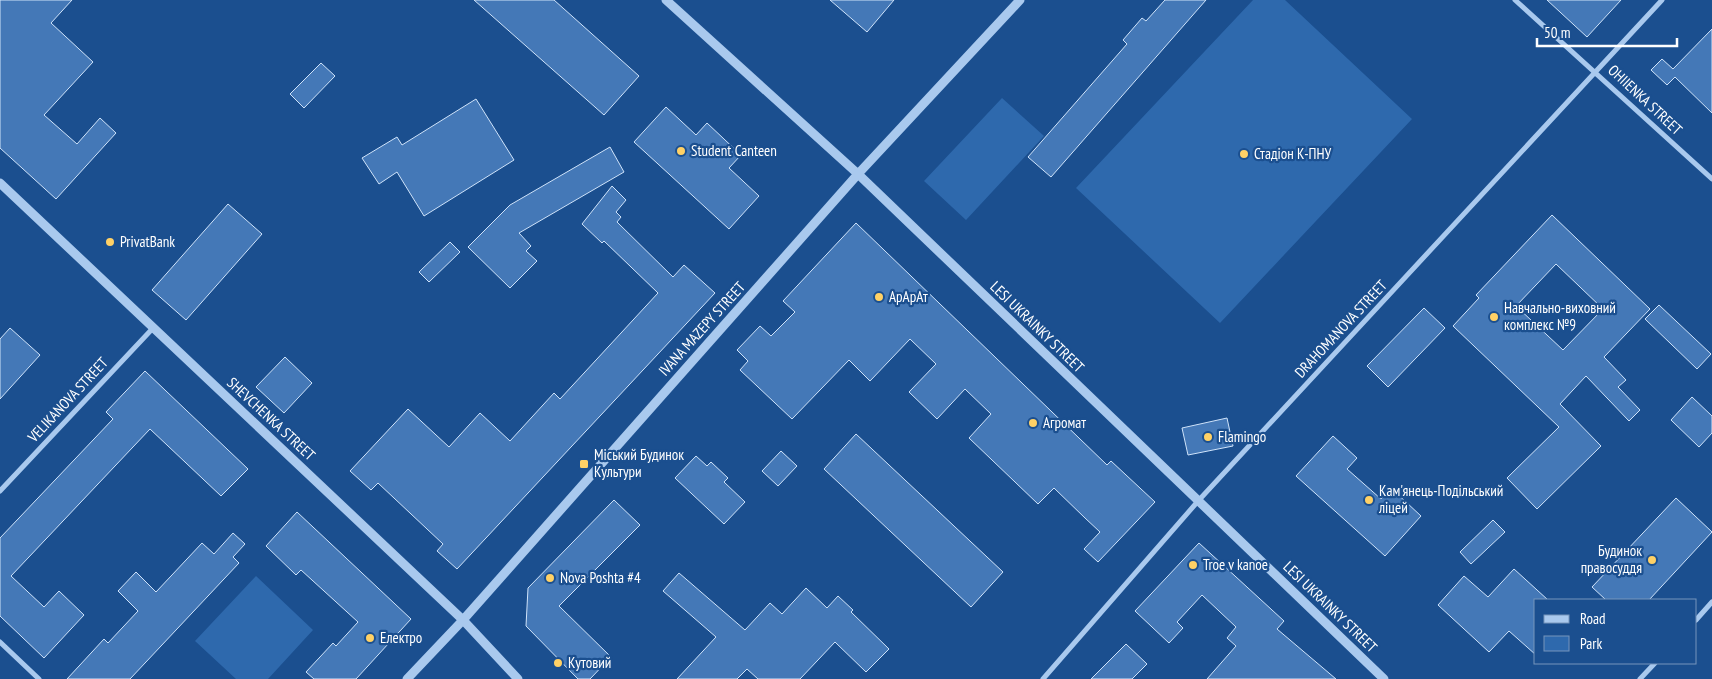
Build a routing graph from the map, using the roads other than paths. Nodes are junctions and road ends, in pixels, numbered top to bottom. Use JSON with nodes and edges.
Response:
{"nodes":[{"id":1,"x":666,"y":0,"type":"edge"},
{"id":2,"x":1020,"y":0,"type":"edge"},
{"id":3,"x":1515,"y":0,"type":"edge"},
{"id":4,"x":1662,"y":0,"type":"edge"},
{"id":5,"x":1597,"y":72,"type":"junction"},
{"id":6,"x":858,"y":174,"type":"junction"},
{"id":7,"x":1712,"y":179,"type":"edge"},
{"id":8,"x":0,"y":183,"type":"edge"},
{"id":9,"x":154,"y":327,"type":"junction"},
{"id":10,"x":0,"y":491,"type":"edge"},
{"id":11,"x":1199,"y":500,"type":"junction"},
{"id":12,"x":1712,"y":602,"type":"edge"},
{"id":13,"x":1697,"y":619,"type":"edge"},
{"id":14,"x":463,"y":620,"type":"junction"},
{"id":15,"x":0,"y":642,"type":"edge"},
{"id":16,"x":1654,"y":664,"type":"edge"},
{"id":17,"x":39,"y":679,"type":"edge"},
{"id":18,"x":407,"y":679,"type":"edge"},
{"id":19,"x":518,"y":679,"type":"edge"},
{"id":20,"x":1043,"y":679,"type":"edge"},
{"id":21,"x":1384,"y":679,"type":"edge"},
{"id":22,"x":1640,"y":679,"type":"edge"}],
"edges":[{"from":1,"to":6,"type":"street","name":"LESI UKRAINKY STREET"},
{"from":2,"to":6,"type":"street","name":"IVANA MAZEPY STREET"},
{"from":3,"to":5,"type":"street","name":"OHIIENKA STREET"},
{"from":4,"to":5,"type":"street","name":"DRAHOMANOVA STREET"},
{"from":5,"to":7,"type":"street","name":"OHIIENKA STREET"},
{"from":5,"to":11,"type":"street","name":"DRAHOMANOVA STREET"},
{"from":6,"to":11,"type":"street","name":"LESI UKRAINKY STREET"},
{"from":6,"to":14,"type":"street","name":"IVANA MAZEPY STREET"},
{"from":8,"to":9,"type":"street","name":"SHEVCHENKA STREET"},
{"from":9,"to":10,"type":"street","name":"VELIKANOVA STREET"},
{"from":9,"to":14,"type":"street","name":"SHEVCHENKA STREET"},
{"from":11,"to":20,"type":"street","name":"DRAHOMANOVA STREET"},
{"from":11,"to":21,"type":"street","name":"LESI UKRAINKY STREET"},
{"from":12,"to":13,"type":"street"},
{"from":14,"to":18,"type":"street","name":"IVANA MAZEPY STREET"},
{"from":14,"to":19,"type":"street","name":"SHEVCHENKA STREET"},
{"from":15,"to":17,"type":"street"},
{"from":16,"to":22,"type":"street"}]}
